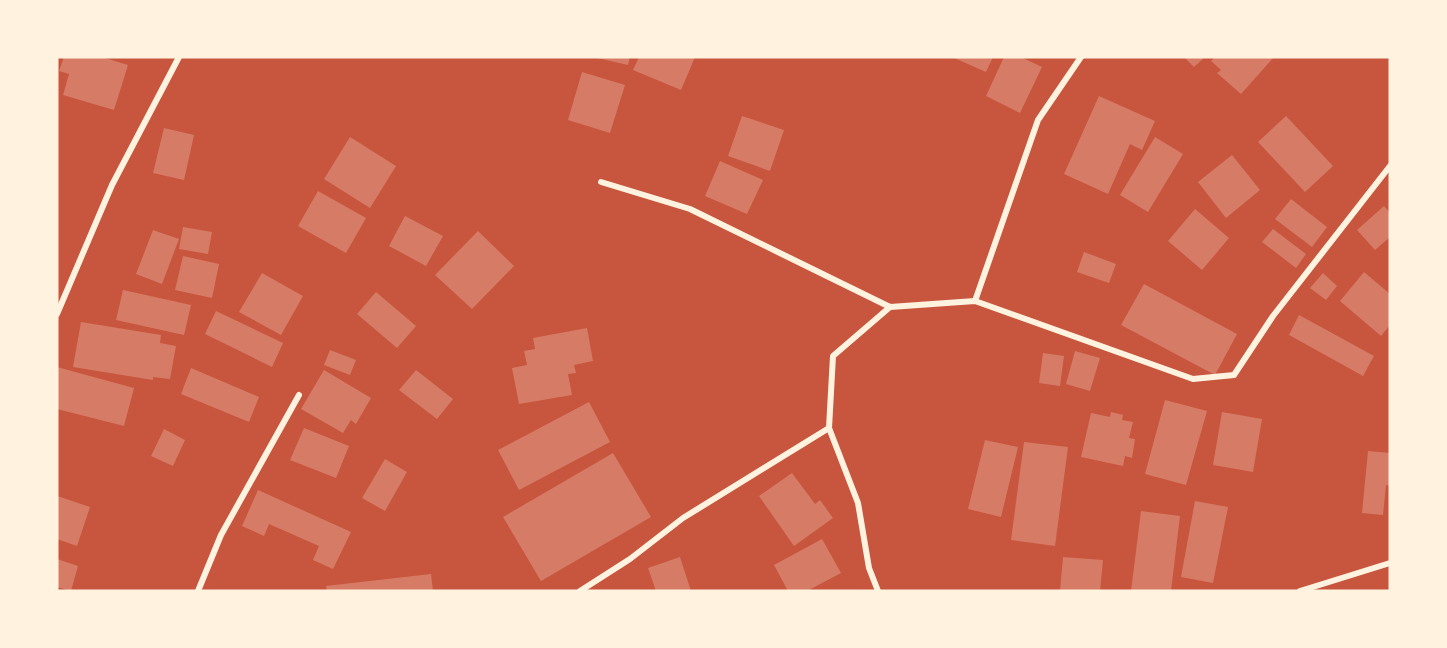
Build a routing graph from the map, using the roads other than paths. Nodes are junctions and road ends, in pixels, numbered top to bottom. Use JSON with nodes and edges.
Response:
{"nodes":[{"id":1,"x":179,"y":57,"type":"edge"},
{"id":2,"x":1081,"y":57,"type":"edge"},
{"id":3,"x":1390,"y":166,"type":"edge"},
{"id":4,"x":601,"y":182,"type":"dead end"},
{"id":5,"x":975,"y":301,"type":"junction"},
{"id":6,"x":890,"y":308,"type":"junction"},
{"id":7,"x":57,"y":314,"type":"edge"},
{"id":8,"x":299,"y":395,"type":"dead end"},
{"id":9,"x":829,"y":428,"type":"junction"},
{"id":10,"x":1390,"y":564,"type":"edge"},
{"id":11,"x":198,"y":591,"type":"edge"},
{"id":12,"x":580,"y":591,"type":"edge"},
{"id":13,"x":878,"y":591,"type":"edge"},
{"id":14,"x":1300,"y":591,"type":"edge"}],
"edges":[{"from":1,"to":7,"type":"street"},
{"from":2,"to":5,"type":"street"},
{"from":3,"to":5,"type":"street"},
{"from":4,"to":6,"type":"street"},
{"from":5,"to":6,"type":"street"},
{"from":6,"to":9,"type":"street"},
{"from":8,"to":11,"type":"street"},
{"from":9,"to":12,"type":"street"},
{"from":9,"to":13,"type":"street"},
{"from":10,"to":14,"type":"street"}]}
